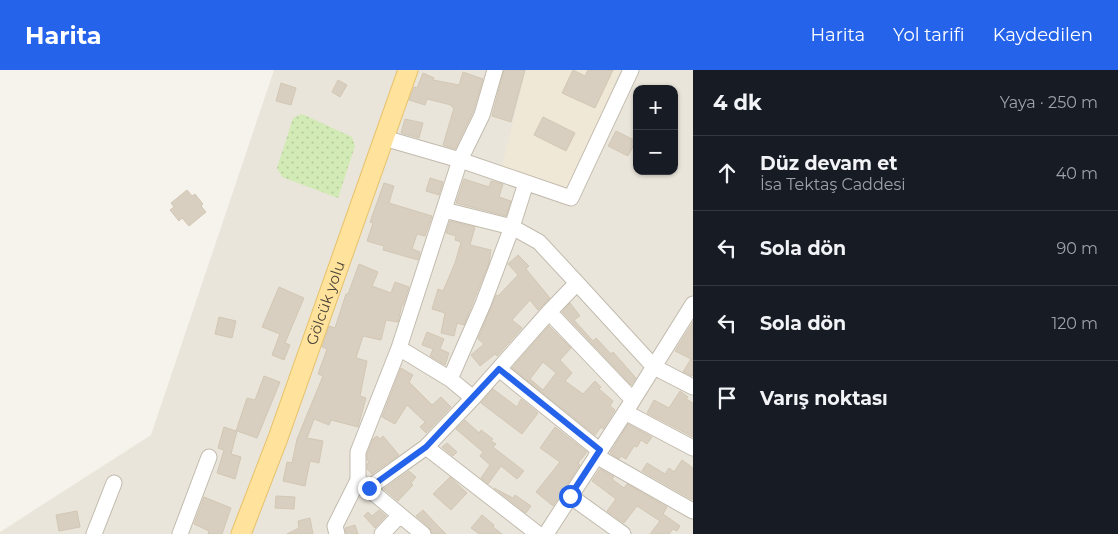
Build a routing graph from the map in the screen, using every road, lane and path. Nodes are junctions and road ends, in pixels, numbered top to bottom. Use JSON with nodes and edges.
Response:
{"nodes":[{"id":1,"x":408,"y":70,"type":"edge"},
{"id":2,"x":496,"y":70,"type":"edge"},
{"id":3,"x":631,"y":70,"type":"edge"},
{"id":4,"x":384,"y":138,"type":"junction"},
{"id":5,"x":460,"y":160,"type":"junction"},
{"id":6,"x":526,"y":182,"type":"junction"},
{"id":7,"x":444,"y":210,"type":"junction"},
{"id":8,"x":512,"y":227,"type":"junction"},
{"id":9,"x":577,"y":283,"type":"junction"},
{"id":10,"x":549,"y":312,"type":"junction"},
{"id":11,"x":690,"y":314,"type":"edge"},
{"id":12,"x":399,"y":348,"type":"junction"},
{"id":13,"x":654,"y":367,"type":"junction"},
{"id":14,"x":499,"y":369,"type":"junction"},
{"id":15,"x":450,"y":379,"type":"junction"},
{"id":16,"x":693,"y":387,"type":"edge"},
{"id":17,"x":472,"y":398,"type":"junction"},
{"id":18,"x":629,"y":406,"type":"junction"},
{"id":19,"x":426,"y":447,"type":"junction"},
{"id":20,"x":693,"y":448,"type":"edge"},
{"id":21,"x":598,"y":453,"type":"junction"},
{"id":22,"x":209,"y":457,"type":"dead end"},
{"id":23,"x":114,"y":483,"type":"dead end"},
{"id":24,"x":364,"y":484,"type":"junction"},
{"id":25,"x":570,"y":496,"type":"junction"},
{"id":26,"x":693,"y":511,"type":"edge"},
{"id":27,"x":400,"y":515,"type":"junction"},
{"id":28,"x":94,"y":534,"type":"edge"},
{"id":29,"x":180,"y":534,"type":"edge"},
{"id":30,"x":241,"y":534,"type":"edge"},
{"id":31,"x":337,"y":534,"type":"edge"},
{"id":32,"x":382,"y":534,"type":"edge"},
{"id":33,"x":423,"y":534,"type":"edge"},
{"id":34,"x":538,"y":534,"type":"edge"},
{"id":35,"x":546,"y":534,"type":"edge"},
{"id":36,"x":622,"y":534,"type":"edge"}],
"edges":[{"from":1,"to":4,"type":"main road","name":"Gölcük yolu"},
{"from":2,"to":5,"type":"street"},
{"from":3,"to":6,"type":"street"},
{"from":4,"to":5,"type":"street"},
{"from":4,"to":30,"type":"main road","name":"Gölcük yolu"},
{"from":5,"to":6,"type":"street"},
{"from":5,"to":7,"type":"street"},
{"from":6,"to":8,"type":"street"},
{"from":7,"to":8,"type":"street"},
{"from":7,"to":12,"type":"street"},
{"from":8,"to":9,"type":"street"},
{"from":8,"to":15,"type":"street"},
{"from":9,"to":10,"type":"street"},
{"from":9,"to":13,"type":"street"},
{"from":10,"to":14,"type":"street"},
{"from":10,"to":18,"type":"street"},
{"from":11,"to":13,"type":"street"},
{"from":12,"to":15,"type":"street"},
{"from":12,"to":24,"type":"street"},
{"from":13,"to":16,"type":"street"},
{"from":13,"to":18,"type":"street"},
{"from":14,"to":17,"type":"street"},
{"from":14,"to":21,"type":"street"},
{"from":15,"to":17,"type":"street"},
{"from":17,"to":19,"type":"street"},
{"from":18,"to":20,"type":"street"},
{"from":18,"to":21,"type":"street"},
{"from":19,"to":24,"type":"street"},
{"from":19,"to":34,"type":"street"},
{"from":21,"to":25,"type":"street"},
{"from":21,"to":26,"type":"street"},
{"from":22,"to":29,"type":"street"},
{"from":23,"to":28,"type":"street"},
{"from":24,"to":27,"type":"street"},
{"from":24,"to":31,"type":"street"},
{"from":25,"to":35,"type":"street"},
{"from":25,"to":36,"type":"street"},
{"from":27,"to":32,"type":"street"},
{"from":27,"to":33,"type":"street"}]}
